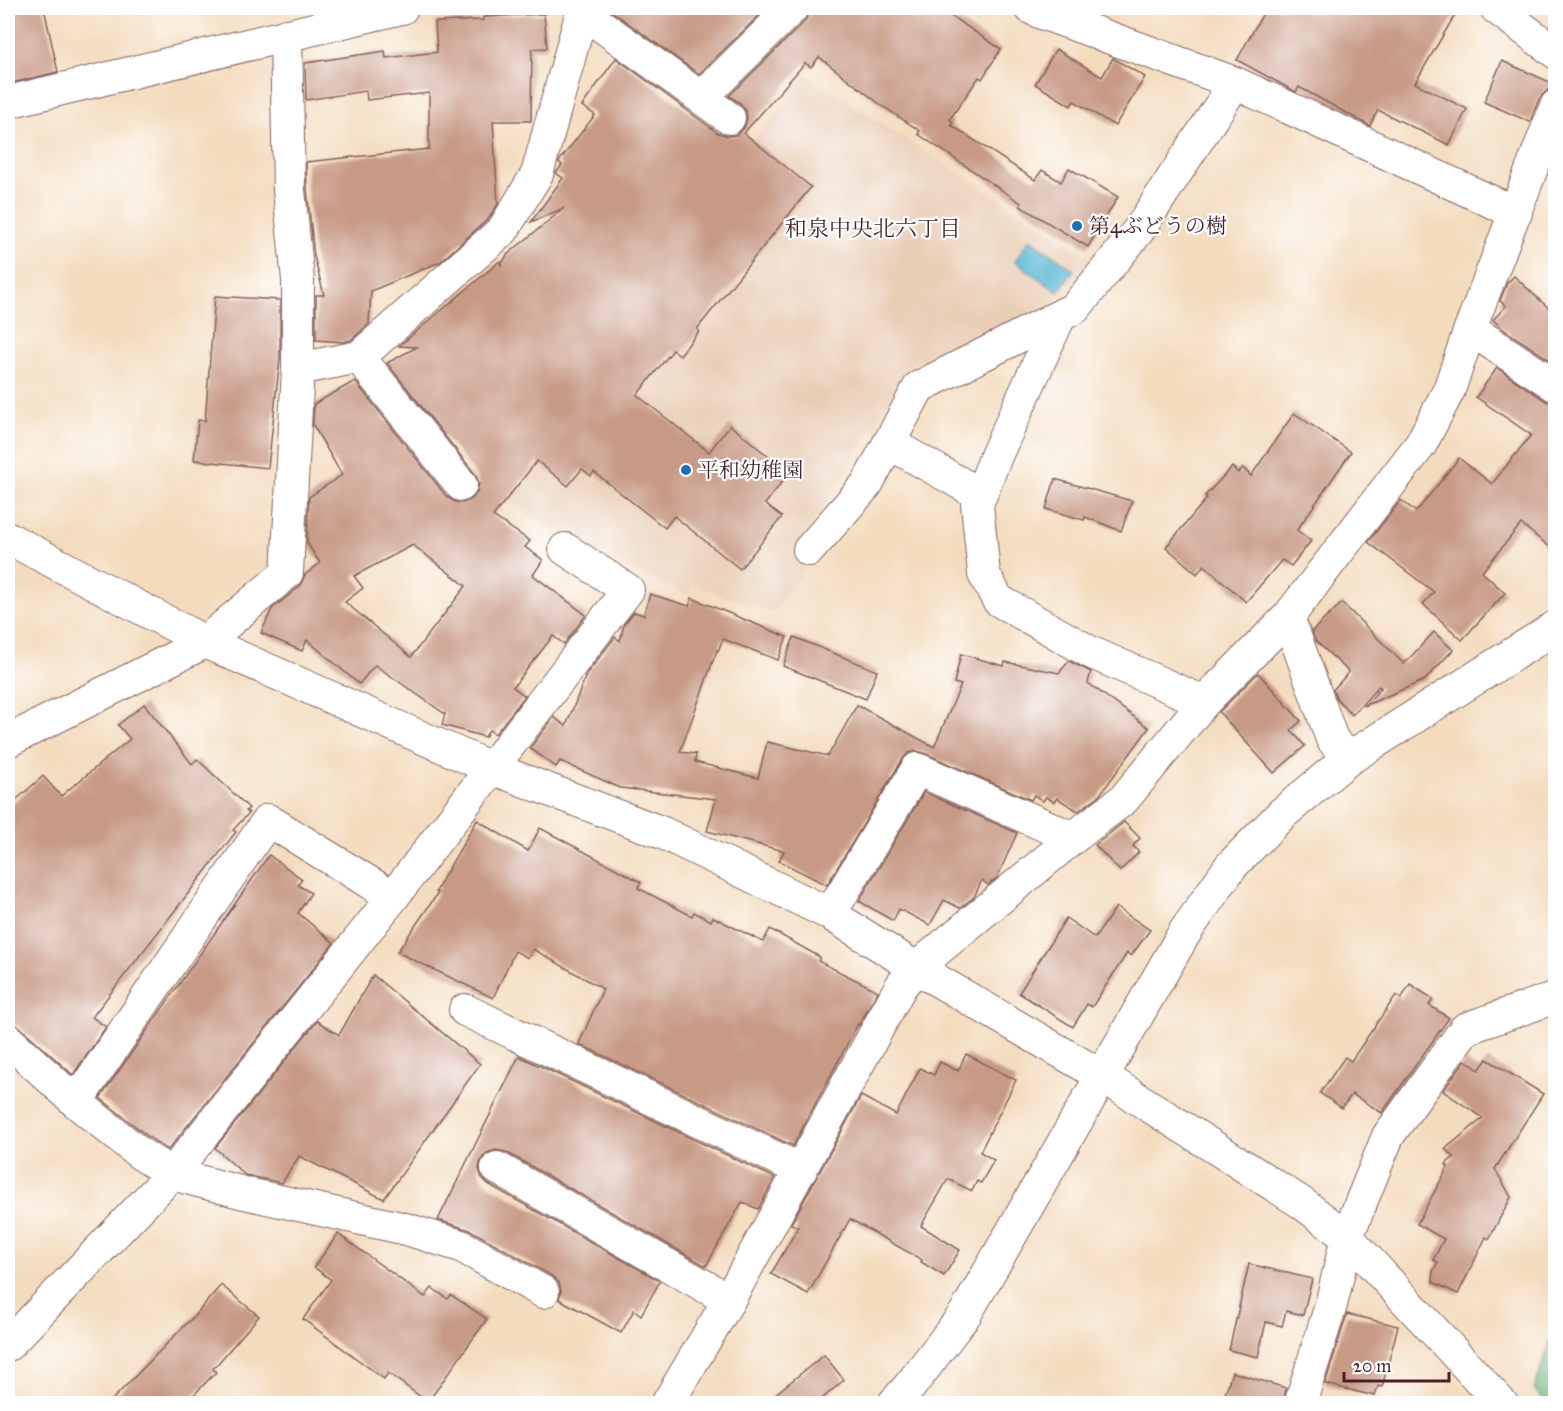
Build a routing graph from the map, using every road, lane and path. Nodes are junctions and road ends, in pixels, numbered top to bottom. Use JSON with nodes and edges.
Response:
{"nodes":[{"id":1,"x":792,"y":8,"type":"edge"},
{"id":2,"x":1031,"y":8,"type":"edge"},
{"id":3,"x":1496,"y":8,"type":"edge"},
{"id":4,"x":582,"y":9,"type":"edge"},
{"id":5,"x":382,"y":10,"type":"edge"},
{"id":6,"x":286,"y":35,"type":"junction"},
{"id":7,"x":1556,"y":52,"type":"edge"},
{"id":8,"x":1235,"y":82,"type":"junction"},
{"id":9,"x":702,"y":97,"type":"junction"},
{"id":10,"x":8,"y":102,"type":"edge"},
{"id":11,"x":1556,"y":106,"type":"edge"},
{"id":12,"x":729,"y":118,"type":"dead end"},
{"id":13,"x":1516,"y":213,"type":"junction"},
{"id":14,"x":1060,"y":316,"type":"junction"},
{"id":15,"x":1470,"y":329,"type":"junction"},
{"id":16,"x":359,"y":357,"type":"junction"},
{"id":17,"x":298,"y":369,"type":"junction"},
{"id":18,"x":1556,"y":386,"type":"edge"},
{"id":19,"x":889,"y":443,"type":"junction"},
{"id":20,"x":461,"y":485,"type":"dead end"},
{"id":21,"x":981,"y":495,"type":"junction"},
{"id":22,"x":8,"y":538,"type":"edge"},
{"id":23,"x":565,"y":549,"type":"dead end"},
{"id":24,"x":809,"y":550,"type":"dead end"},
{"id":25,"x":1287,"y":617,"type":"junction"},
{"id":26,"x":1556,"y":627,"type":"edge"},
{"id":27,"x":205,"y":642,"type":"junction"},
{"id":28,"x":1204,"y":702,"type":"junction"},
{"id":29,"x":8,"y":741,"type":"edge"},
{"id":30,"x":1348,"y":759,"type":"junction"},
{"id":31,"x":490,"y":768,"type":"junction"},
{"id":32,"x":1073,"y":838,"type":"junction"},
{"id":33,"x":393,"y":897,"type":"junction"},
{"id":34,"x":830,"y":914,"type":"junction"},
{"id":35,"x":916,"y":968,"type":"junction"},
{"id":36,"x":1556,"y":997,"type":"edge"},
{"id":37,"x":465,"y":1010,"type":"dead end"},
{"id":38,"x":8,"y":1040,"type":"edge"},
{"id":39,"x":1102,"y":1076,"type":"junction"},
{"id":40,"x":76,"y":1102,"type":"junction"},
{"id":41,"x":497,"y":1168,"type":"dead end"},
{"id":42,"x":801,"y":1170,"type":"junction"},
{"id":43,"x":172,"y":1174,"type":"junction"},
{"id":44,"x":1347,"y":1238,"type":"junction"},
{"id":45,"x":543,"y":1293,"type":"dead end"},
{"id":46,"x":729,"y":1300,"type":"junction"},
{"id":47,"x":8,"y":1345,"type":"edge"},
{"id":48,"x":667,"y":1404,"type":"edge"},
{"id":49,"x":894,"y":1404,"type":"edge"},
{"id":50,"x":1300,"y":1404,"type":"edge"},
{"id":51,"x":1502,"y":1404,"type":"edge"}],
"edges":[{"from":1,"to":9,"type":"street"},
{"from":2,"to":8,"type":"street"},
{"from":3,"to":7,"type":"street"},
{"from":4,"to":9,"type":"street"},
{"from":4,"to":16,"type":"street"},
{"from":5,"to":6,"type":"street"},
{"from":6,"to":10,"type":"street"},
{"from":6,"to":17,"type":"street"},
{"from":8,"to":13,"type":"street"},
{"from":8,"to":14,"type":"street"},
{"from":9,"to":12,"type":"street"},
{"from":11,"to":13,"type":"street"},
{"from":13,"to":15,"type":"street"},
{"from":14,"to":19,"type":"street"},
{"from":14,"to":21,"type":"street"},
{"from":15,"to":18,"type":"street"},
{"from":15,"to":25,"type":"street"},
{"from":16,"to":17,"type":"street"},
{"from":16,"to":20,"type":"street"},
{"from":17,"to":27,"type":"street"},
{"from":19,"to":21,"type":"street"},
{"from":19,"to":24,"type":"street"},
{"from":21,"to":28,"type":"street"},
{"from":22,"to":27,"type":"street"},
{"from":23,"to":31,"type":"street"},
{"from":25,"to":28,"type":"street"},
{"from":25,"to":30,"type":"street"},
{"from":26,"to":30,"type":"street"},
{"from":27,"to":29,"type":"street"},
{"from":27,"to":31,"type":"street"},
{"from":28,"to":32,"type":"street"},
{"from":30,"to":39,"type":"street"},
{"from":31,"to":33,"type":"street"},
{"from":31,"to":34,"type":"street"},
{"from":32,"to":34,"type":"street"},
{"from":32,"to":35,"type":"street"},
{"from":33,"to":40,"type":"street"},
{"from":33,"to":43,"type":"street"},
{"from":34,"to":35,"type":"street"},
{"from":35,"to":39,"type":"street"},
{"from":35,"to":42,"type":"street"},
{"from":36,"to":44,"type":"street"},
{"from":37,"to":42,"type":"street"},
{"from":38,"to":40,"type":"street"},
{"from":39,"to":44,"type":"street"},
{"from":39,"to":49,"type":"street"},
{"from":40,"to":43,"type":"street"},
{"from":41,"to":46,"type":"street"},
{"from":42,"to":46,"type":"street"},
{"from":43,"to":45,"type":"street"},
{"from":43,"to":47,"type":"street"},
{"from":44,"to":50,"type":"street"},
{"from":44,"to":51,"type":"street"},
{"from":46,"to":48,"type":"street"}]}
